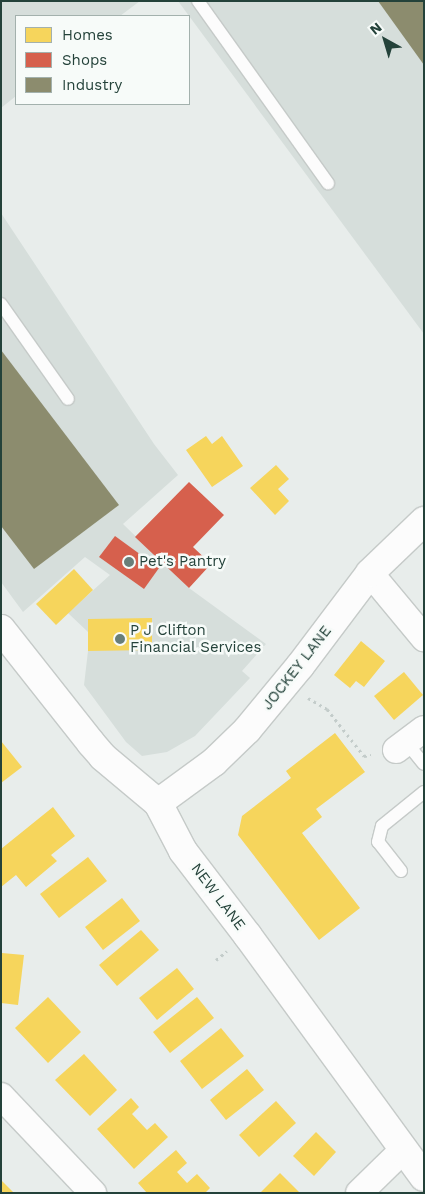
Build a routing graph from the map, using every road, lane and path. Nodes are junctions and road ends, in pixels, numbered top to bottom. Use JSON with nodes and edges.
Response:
{"nodes":[{"id":1,"x":198,"y":1,"type":"edge"},
{"id":2,"x":328,"y":183,"type":"dead end"},
{"id":3,"x":1,"y":304,"type":"edge"},
{"id":4,"x":68,"y":399,"type":"dead end"},
{"id":5,"x":424,"y":521,"type":"edge"},
{"id":6,"x":370,"y":573,"type":"junction"},
{"id":7,"x":1,"y":629,"type":"edge"},
{"id":8,"x":424,"y":638,"type":"edge"},
{"id":9,"x":306,"y":696,"type":"dead end"},
{"id":10,"x":409,"y":740,"type":"edge"},
{"id":11,"x":424,"y":764,"type":"edge"},
{"id":12,"x":424,"y":792,"type":"edge"},
{"id":13,"x":158,"y":803,"type":"junction"},
{"id":14,"x":400,"y":871,"type":"dead end"},
{"id":15,"x":1,"y":1096,"type":"edge"},
{"id":16,"x":403,"y":1150,"type":"junction"},
{"id":17,"x":424,"y":1178,"type":"edge"},
{"id":18,"x":94,"y":1193,"type":"edge"},
{"id":19,"x":359,"y":1193,"type":"edge"}],
"edges":[{"from":1,"to":2,"type":"lane"},
{"from":3,"to":4,"type":"lane"},
{"from":5,"to":6,"type":"street","name":"JOCKEY LANE"},
{"from":6,"to":8,"type":"street"},
{"from":6,"to":13,"type":"street","name":"JOCKEY LANE"},
{"from":7,"to":13,"type":"street","name":"NEW LANE"},
{"from":9,"to":10,"type":"path"},
{"from":10,"to":11,"type":"lane"},
{"from":12,"to":14,"type":"lane"},
{"from":13,"to":16,"type":"street","name":"NEW LANE"},
{"from":15,"to":18,"type":"street"},
{"from":16,"to":17,"type":"street","name":"NEW LANE"},
{"from":16,"to":19,"type":"street"}]}
